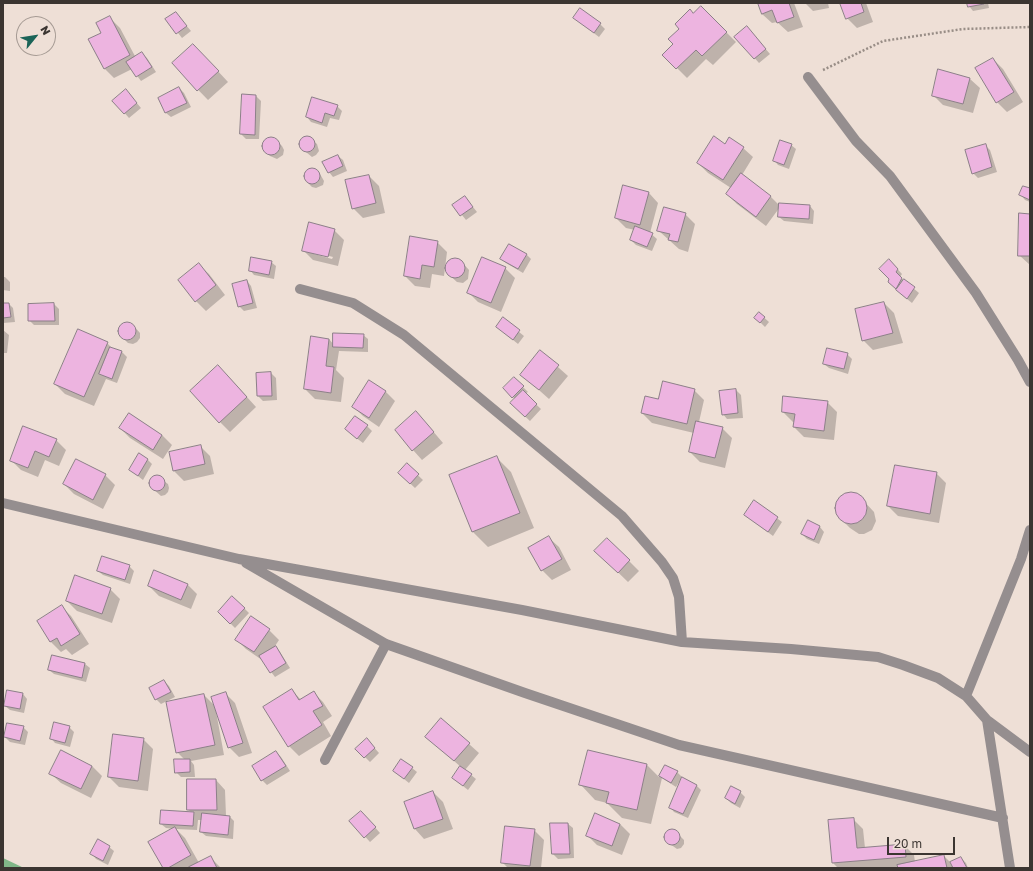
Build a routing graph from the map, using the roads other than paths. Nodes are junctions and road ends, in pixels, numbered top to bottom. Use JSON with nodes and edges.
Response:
{"nodes":[{"id":1,"x":808,"y":77,"type":"road end"},
{"id":2,"x":300,"y":289,"type":"dead end"},
{"id":3,"x":1030,"y":382,"type":"edge"},
{"id":4,"x":3,"y":503,"type":"edge"},
{"id":5,"x":1030,"y":530,"type":"edge"},
{"id":6,"x":240,"y":558,"type":"junction"},
{"id":7,"x":682,"y":642,"type":"junction"},
{"id":8,"x":386,"y":644,"type":"junction"},
{"id":9,"x":966,"y":696,"type":"junction"},
{"id":10,"x":987,"y":720,"type":"junction"},
{"id":11,"x":1030,"y":752,"type":"edge"},
{"id":12,"x":325,"y":760,"type":"dead end"},
{"id":13,"x":1003,"y":818,"type":"junction"},
{"id":14,"x":1010,"y":868,"type":"edge"}],
"edges":[{"from":1,"to":3,"type":"street"},
{"from":2,"to":7,"type":"street"},
{"from":4,"to":6,"type":"street"},
{"from":5,"to":9,"type":"street"},
{"from":6,"to":7,"type":"street"},
{"from":6,"to":8,"type":"street"},
{"from":7,"to":9,"type":"street"},
{"from":8,"to":12,"type":"street"},
{"from":8,"to":13,"type":"street"},
{"from":9,"to":10,"type":"street"},
{"from":10,"to":11,"type":"street"},
{"from":10,"to":13,"type":"street"},
{"from":13,"to":14,"type":"street"}]}
